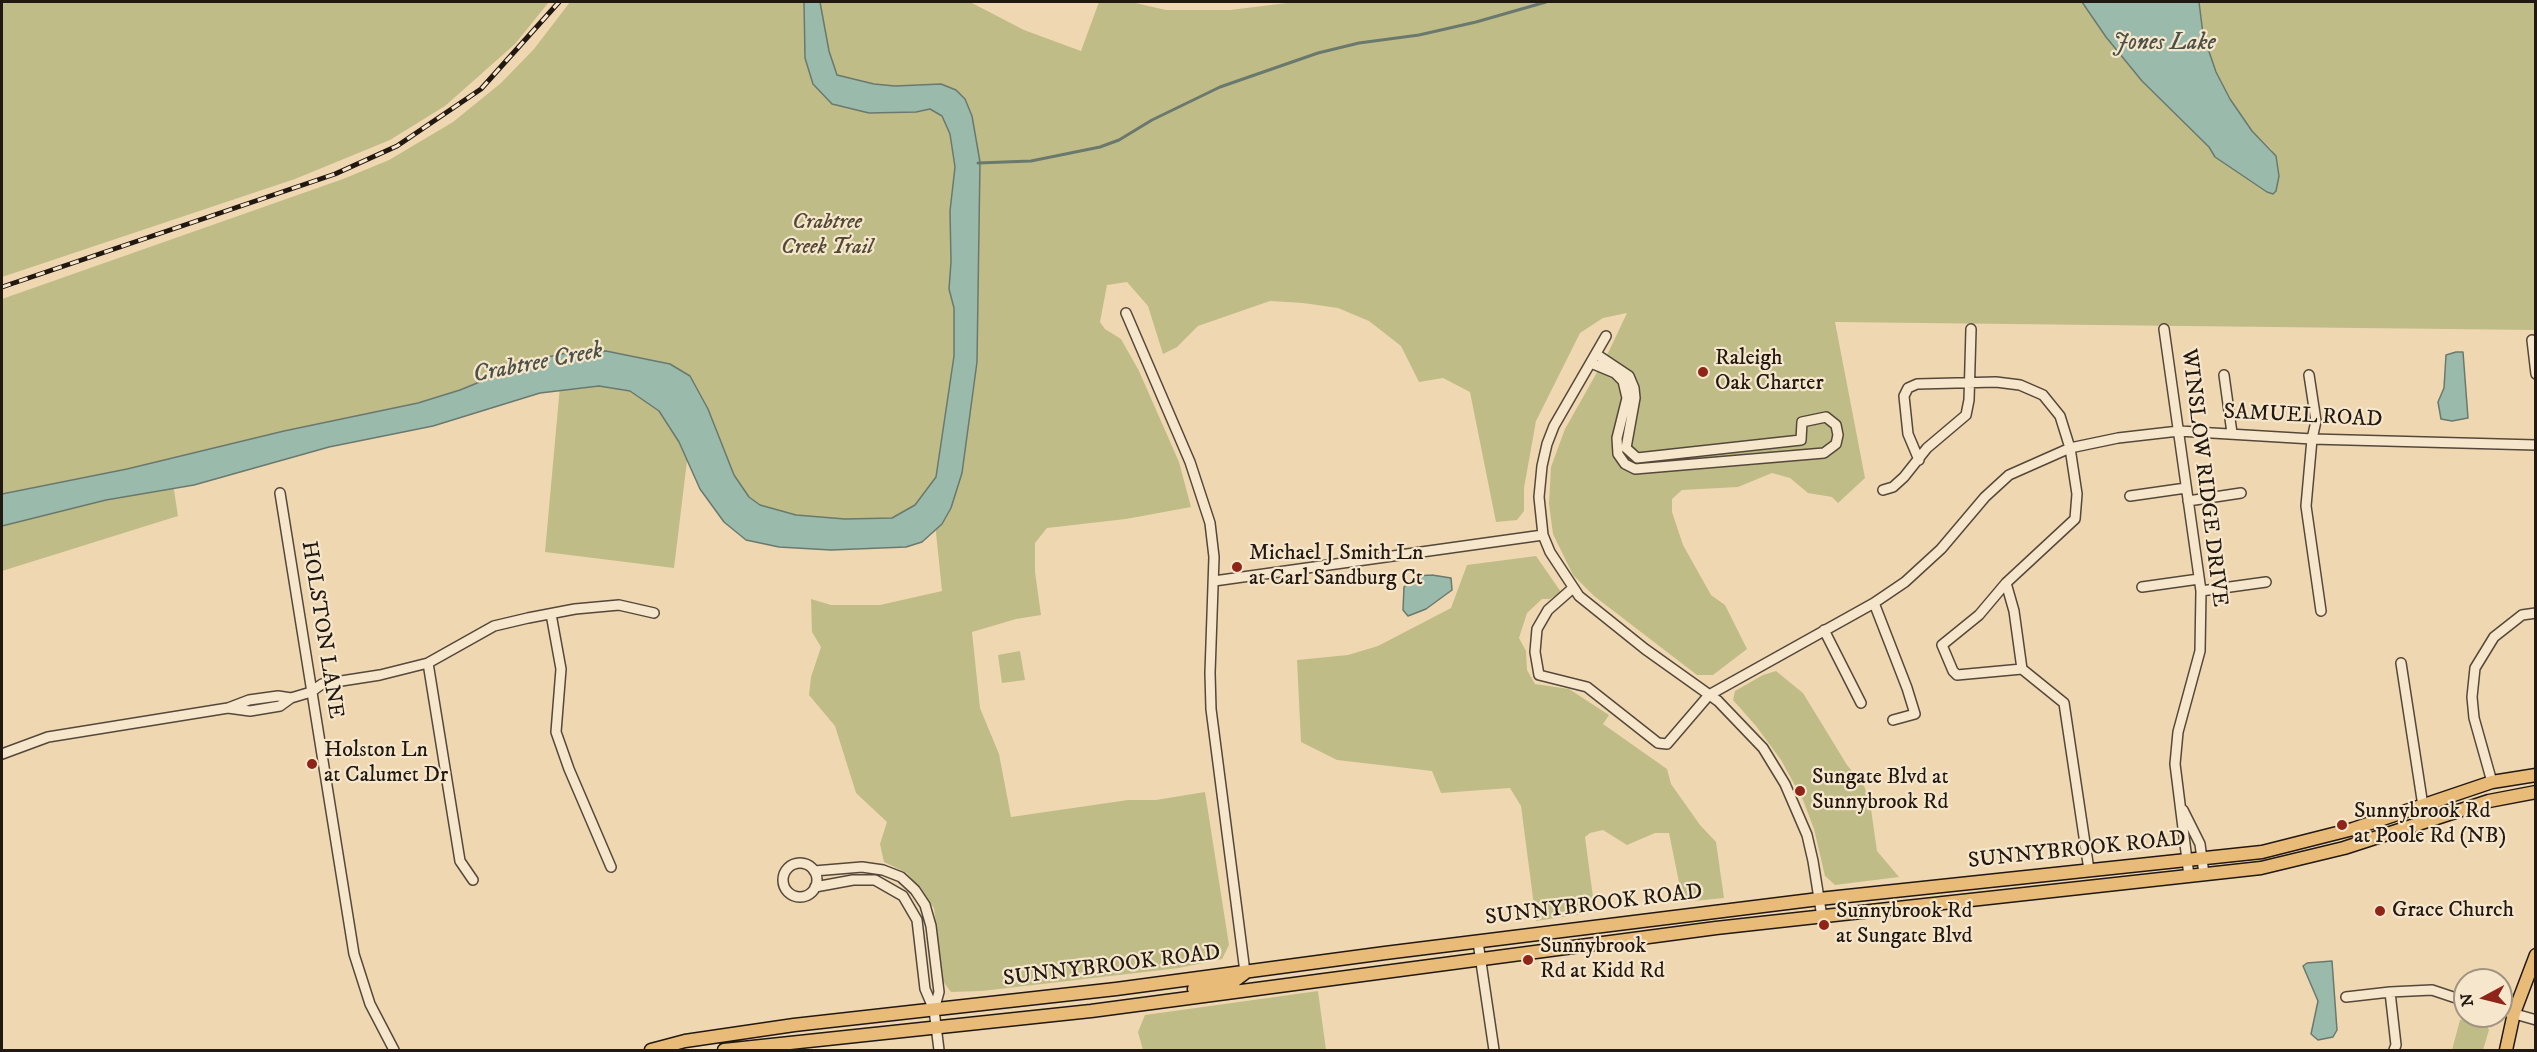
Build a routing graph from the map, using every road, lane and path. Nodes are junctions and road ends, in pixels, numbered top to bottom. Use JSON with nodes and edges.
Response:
{"nodes":[{"id":1,"x":1126,"y":313,"type":"dead end"},
{"id":2,"x":1971,"y":329,"type":"dead end"},
{"id":3,"x":2164,"y":329,"type":"dead end"},
{"id":4,"x":1606,"y":336,"type":"dead end"},
{"id":5,"x":2532,"y":340,"type":"dead end"},
{"id":6,"x":1594,"y":358,"type":"junction"},
{"id":7,"x":2535,"y":374,"type":"edge"},
{"id":8,"x":2224,"y":375,"type":"dead end"},
{"id":9,"x":2309,"y":375,"type":"dead end"},
{"id":10,"x":1970,"y":382,"type":"junction"},
{"id":11,"x":2179,"y":431,"type":"junction"},
{"id":12,"x":2232,"y":433,"type":"junction"},
{"id":13,"x":2312,"y":439,"type":"junction"},
{"id":14,"x":2535,"y":445,"type":"edge"},
{"id":15,"x":2070,"y":448,"type":"junction"},
{"id":16,"x":1919,"y":459,"type":"junction"},
{"id":17,"x":2186,"y":488,"type":"junction"},
{"id":18,"x":1883,"y":490,"type":"dead end"},
{"id":19,"x":280,"y":493,"type":"dead end"},
{"id":20,"x":2241,"y":493,"type":"dead end"},
{"id":21,"x":2130,"y":496,"type":"dead end"},
{"id":22,"x":2188,"y":501,"type":"junction"},
{"id":23,"x":1543,"y":534,"type":"junction"},
{"id":24,"x":2199,"y":579,"type":"junction"},
{"id":25,"x":1214,"y":581,"type":"junction"},
{"id":26,"x":2266,"y":582,"type":"dead end"},
{"id":27,"x":2006,"y":583,"type":"junction"},
{"id":28,"x":2142,"y":586,"type":"dead end"},
{"id":29,"x":1573,"y":588,"type":"junction"},
{"id":30,"x":2201,"y":591,"type":"junction"},
{"id":31,"x":1874,"y":603,"type":"junction"},
{"id":32,"x":2321,"y":611,"type":"dead end"},
{"id":33,"x":2535,"y":613,"type":"edge"},
{"id":34,"x":551,"y":614,"type":"junction"},
{"id":35,"x":654,"y":614,"type":"dead end"},
{"id":36,"x":1824,"y":630,"type":"junction"},
{"id":37,"x":428,"y":663,"type":"junction"},
{"id":38,"x":2401,"y":663,"type":"dead end"},
{"id":39,"x":2022,"y":669,"type":"junction"},
{"id":40,"x":311,"y":692,"type":"junction"},
{"id":41,"x":1709,"y":695,"type":"junction"},
{"id":42,"x":1861,"y":703,"type":"dead end"},
{"id":43,"x":1893,"y":720,"type":"dead end"},
{"id":44,"x":2,"y":754,"type":"edge"},
{"id":45,"x":2535,"y":775,"type":"edge"},
{"id":46,"x":2492,"y":782,"type":"junction"},
{"id":47,"x":2535,"y":792,"type":"edge"},
{"id":48,"x":2423,"y":806,"type":"junction"},
{"id":49,"x":2181,"y":808,"type":"junction"},
{"id":50,"x":2392,"y":817,"type":"junction"},
{"id":51,"x":2332,"y":851,"type":"junction"},
{"id":52,"x":2203,"y":858,"type":"junction"},
{"id":53,"x":2188,"y":859,"type":"junction"},
{"id":54,"x":611,"y":867,"type":"dead end"},
{"id":55,"x":2089,"y":870,"type":"junction"},
{"id":56,"x":814,"y":871,"type":"junction"},
{"id":57,"x":2204,"y":874,"type":"junction"},
{"id":58,"x":2189,"y":876,"type":"junction"},
{"id":59,"x":473,"y":880,"type":"dead end"},
{"id":60,"x":815,"y":887,"type":"junction"},
{"id":61,"x":1819,"y":899,"type":"junction"},
{"id":62,"x":1821,"y":917,"type":"junction"},
{"id":63,"x":1478,"y":942,"type":"junction"},
{"id":64,"x":2535,"y":956,"type":"edge"},
{"id":65,"x":1480,"y":959,"type":"junction"},
{"id":66,"x":1245,"y":972,"type":"junction"},
{"id":67,"x":2390,"y":992,"type":"junction"},
{"id":68,"x":2453,"y":996,"type":"edge"},
{"id":69,"x":2346,"y":997,"type":"dead end"},
{"id":70,"x":1167,"y":1000,"type":"junction"},
{"id":71,"x":2513,"y":1000,"type":"edge"},
{"id":72,"x":934,"y":1010,"type":"junction"},
{"id":73,"x":2513,"y":1014,"type":"edge"},
{"id":74,"x":2535,"y":1020,"type":"edge"},
{"id":75,"x":936,"y":1028,"type":"junction"},
{"id":76,"x":2507,"y":1028,"type":"edge"},
{"id":77,"x":394,"y":1050,"type":"edge"},
{"id":78,"x":651,"y":1050,"type":"edge"},
{"id":79,"x":724,"y":1050,"type":"edge"},
{"id":80,"x":939,"y":1050,"type":"edge"},
{"id":81,"x":1494,"y":1050,"type":"edge"},
{"id":82,"x":2394,"y":1050,"type":"edge"},
{"id":83,"x":2506,"y":1050,"type":"edge"}],
"edges":[{"from":1,"to":25,"type":"street"},
{"from":2,"to":10,"type":"street"},
{"from":3,"to":11,"type":"street","name":"WINSLOW RIDGE DRIVE"},
{"from":4,"to":6,"type":"street"},
{"from":5,"to":7,"type":"street"},
{"from":6,"to":6,"type":"street"},
{"from":6,"to":23,"type":"street"},
{"from":8,"to":12,"type":"street"},
{"from":9,"to":13,"type":"street"},
{"from":10,"to":15,"type":"street"},
{"from":10,"to":16,"type":"street"},
{"from":10,"to":16,"type":"street"},
{"from":11,"to":12,"type":"street","name":"SAMUEL ROAD"},
{"from":11,"to":15,"type":"street","name":"SAMUEL ROAD"},
{"from":11,"to":17,"type":"street","name":"WINSLOW RIDGE DRIVE"},
{"from":12,"to":13,"type":"street","name":"SAMUEL ROAD"},
{"from":13,"to":14,"type":"street","name":"SAMUEL ROAD"},
{"from":13,"to":32,"type":"street"},
{"from":15,"to":27,"type":"street"},
{"from":15,"to":31,"type":"street","name":"SAMUEL ROAD"},
{"from":16,"to":18,"type":"street"},
{"from":17,"to":21,"type":"street"},
{"from":17,"to":22,"type":"street","name":"WINSLOW RIDGE DRIVE"},
{"from":19,"to":40,"type":"street","name":"HOLSTON LANE"},
{"from":20,"to":22,"type":"street"},
{"from":22,"to":24,"type":"street","name":"WINSLOW RIDGE DRIVE"},
{"from":23,"to":25,"type":"street"},
{"from":23,"to":29,"type":"street"},
{"from":24,"to":28,"type":"street"},
{"from":24,"to":30,"type":"street","name":"WINSLOW RIDGE DRIVE"},
{"from":25,"to":66,"type":"street"},
{"from":26,"to":30,"type":"street"},
{"from":27,"to":39,"type":"street"},
{"from":27,"to":39,"type":"street"},
{"from":29,"to":41,"type":"street"},
{"from":29,"to":41,"type":"street","name":"SAMUEL ROAD"},
{"from":30,"to":49,"type":"street","name":"WINSLOW RIDGE DRIVE"},
{"from":31,"to":36,"type":"street","name":"SAMUEL ROAD"},
{"from":31,"to":43,"type":"street"},
{"from":33,"to":46,"type":"street"},
{"from":34,"to":35,"type":"street"},
{"from":34,"to":37,"type":"street"},
{"from":34,"to":54,"type":"street"},
{"from":36,"to":41,"type":"street","name":"SAMUEL ROAD"},
{"from":36,"to":42,"type":"street"},
{"from":37,"to":40,"type":"street"},
{"from":37,"to":59,"type":"street"},
{"from":38,"to":48,"type":"street"},
{"from":39,"to":55,"type":"street"},
{"from":40,"to":44,"type":"street"},
{"from":40,"to":77,"type":"street","name":"HOLSTON LANE"},
{"from":41,"to":61,"type":"street"},
{"from":45,"to":46,"type":"main road","name":"SUNNYBROOK ROAD"},
{"from":46,"to":48,"type":"main road","name":"SUNNYBROOK ROAD"},
{"from":47,"to":51,"type":"main road","name":"SUNNYBROOK ROAD"},
{"from":48,"to":50,"type":"main road","name":"SUNNYBROOK ROAD"},
{"from":49,"to":52,"type":"street","name":"WINSLOW RIDGE DRIVE"},
{"from":49,"to":53,"type":"street","name":"WINSLOW RIDGE DRIVE"},
{"from":50,"to":51,"type":"main road"},
{"from":50,"to":52,"type":"main road","name":"SUNNYBROOK ROAD"},
{"from":51,"to":57,"type":"main road","name":"SUNNYBROOK ROAD"},
{"from":52,"to":53,"type":"main road","name":"SUNNYBROOK ROAD"},
{"from":52,"to":57,"type":"street","name":"WINSLOW RIDGE DRIVE"},
{"from":53,"to":55,"type":"main road","name":"SUNNYBROOK ROAD"},
{"from":53,"to":58,"type":"street","name":"WINSLOW RIDGE DRIVE"},
{"from":55,"to":61,"type":"main road","name":"SUNNYBROOK ROAD"},
{"from":56,"to":60,"type":"street"},
{"from":56,"to":60,"type":"street"},
{"from":56,"to":72,"type":"street"},
{"from":57,"to":58,"type":"main road","name":"SUNNYBROOK ROAD"},
{"from":58,"to":62,"type":"main road","name":"SUNNYBROOK ROAD"},
{"from":60,"to":72,"type":"street"},
{"from":61,"to":62,"type":"street"},
{"from":61,"to":63,"type":"main road","name":"SUNNYBROOK ROAD"},
{"from":62,"to":65,"type":"main road","name":"SUNNYBROOK ROAD"},
{"from":63,"to":65,"type":"street"},
{"from":63,"to":66,"type":"main road","name":"SUNNYBROOK ROAD"},
{"from":64,"to":71,"type":"main road"},
{"from":65,"to":70,"type":"main road","name":"SUNNYBROOK ROAD"},
{"from":65,"to":81,"type":"street"},
{"from":66,"to":70,"type":"main road"},
{"from":66,"to":72,"type":"main road","name":"SUNNYBROOK ROAD"},
{"from":67,"to":68,"type":"street"},
{"from":67,"to":69,"type":"street"},
{"from":67,"to":82,"type":"street"},
{"from":70,"to":75,"type":"main road","name":"SUNNYBROOK ROAD"},
{"from":72,"to":75,"type":"street"},
{"from":72,"to":78,"type":"main road","name":"SUNNYBROOK ROAD"},
{"from":73,"to":74,"type":"street"},
{"from":75,"to":79,"type":"main road","name":"SUNNYBROOK ROAD"},
{"from":75,"to":80,"type":"street"},
{"from":76,"to":83,"type":"main road"}]}
